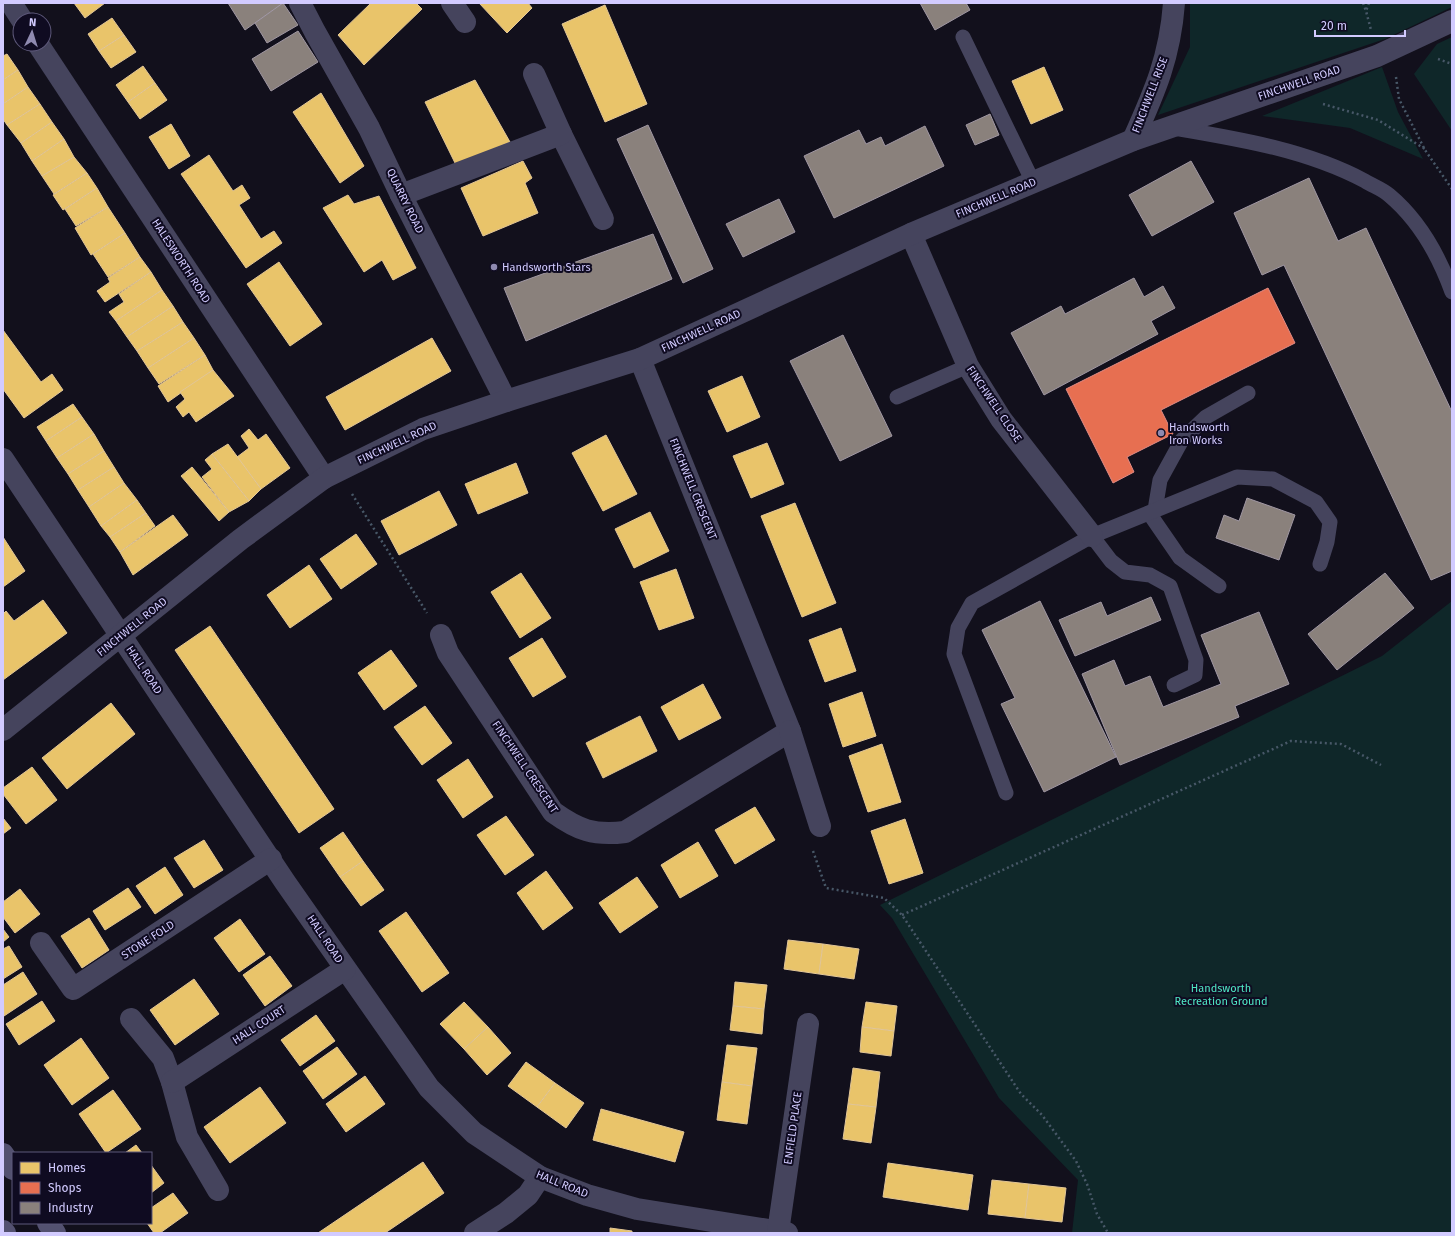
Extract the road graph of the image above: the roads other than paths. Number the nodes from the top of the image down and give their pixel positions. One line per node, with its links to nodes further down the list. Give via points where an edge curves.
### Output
1 (11, 3): 5 (street)
2 (300, 3): 15 (street, QUARRY ROAD, via 369,128)
3 (452, 3): 7 (street)
4 (1174, 3): 13 (street, FINCHWELL RISE, via 1166,58)
5 (17, 12)
6 (1452, 20): 11 (street, FINCHWELL ROAD, via 1377,56)
7 (465, 22)
8 (963, 37): 14 (lane)
9 (43, 52): 25 (street, HALESWORTH ROAD)
10 (534, 74): 12 (street)
11 (1169, 127): 13 (street, FINCHWELL ROAD); 18 (lane, via 1229,137 1298,154 1348,172 1388,194 1418,224 1443,266)
12 (561, 134): 15 (street); 16 (street)
13 (1133, 140): 14 (street, FINCHWELL ROAD)
14 (1033, 182): 17 (street, FINCHWELL ROAD)
15 (401, 195): 23 (street, QUARRY ROAD)
16 (603, 219)
17 (911, 234): 19 (street, FINCHWELL ROAD); 20 (street, FINCHWELL CLOSE)
18 (1452, 292)
19 (640, 359): 23 (street, FINCHWELL ROAD); 34 (street, FINCHWELL CRESCENT)
20 (968, 366): 22 (lane); 27 (street, FINCHWELL CLOSE, via 1001,419)
21 (1248, 393): 26 (lane, via 1206,417 1182,440 1160,480)
22 (898, 397)
23 (506, 401): 25 (street, FINCHWELL ROAD, via 423,429)
24 (3, 458): 31 (street, HALL ROAD)
25 (331, 474): 31 (street, FINCHWELL ROAD, via 242,539)
26 (1152, 512): 27 (lane); 28 (lane, via 1237,477 1273,479 1316,502 1330,522); 29 (lane, via 1180,558)
27 (1092, 536): 32 (lane, via 1111,560 1125,572 1150,575 1170,586 1196,660 1195,675); 35 (lane, via 972,603 958,628 954,654)
28 (1320, 564)
29 (1219, 586)
30 (441, 635): 34 (street, FINCHWELL CRESCENT, via 448,653 553,812 571,825 590,832 625,832)
31 (121, 636): 33 (street, FINCHWELL ROAD); 37 (street, HALL ROAD)
32 (1174, 685)
33 (3, 730)
34 (790, 731): 36 (street, FINCHWELL CRESCENT)
35 (1006, 793)
36 (820, 826)
37 (271, 859): 38 (street, STONE FOLD, via 73,989); 39 (street, HALL ROAD)
38 (41, 943)
39 (345, 969): 42 (street, HALL COURT); 45 (street, HALL ROAD, via 429,1088 474,1133)
40 (131, 1019): 42 (street, via 163,1058)
41 (808, 1024): 48 (street, ENFIELD PLACE)
42 (172, 1082): 46 (street, via 187,1136)
43 (3, 1154): 44 (main road)
44 (12, 1168)
45 (540, 1177): 48 (street, HALL ROAD, via 587,1195 637,1209); 50 (street, via 528,1195)
46 (218, 1190)
47 (49, 1224): 49 (main road)
48 (782, 1232)
49 (55, 1233)
50 (475, 1233)

